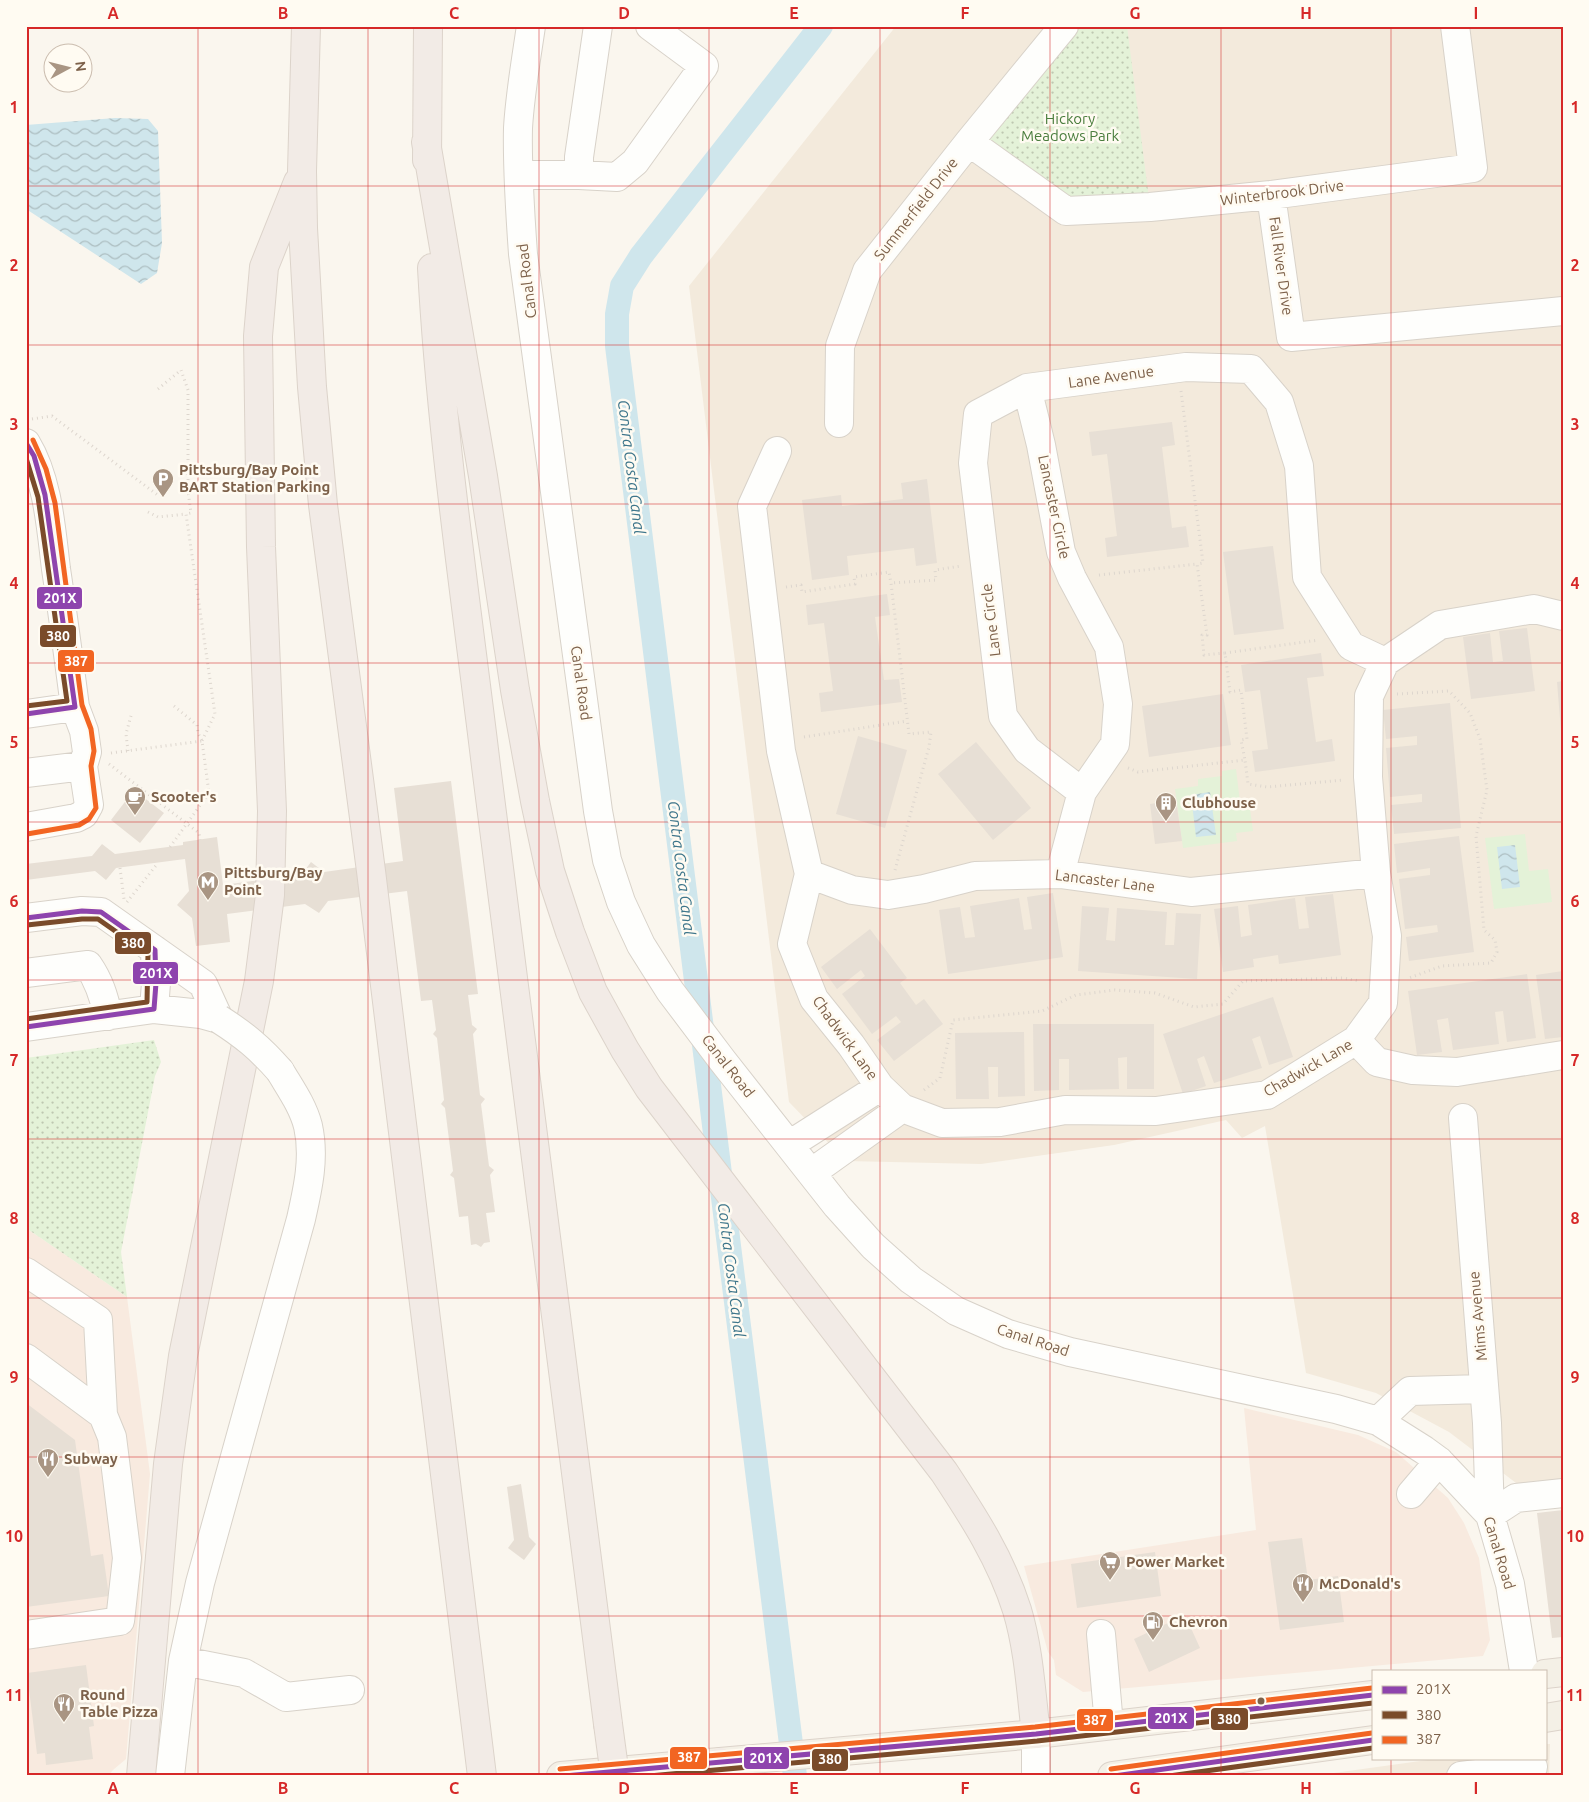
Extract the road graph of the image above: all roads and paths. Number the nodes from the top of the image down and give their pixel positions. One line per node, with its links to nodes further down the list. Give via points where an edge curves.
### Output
1 (306, 26): 10 (highway)
2 (428, 26): 8 (highway)
3 (531, 26): 11 (street, Canal Road, via 518,128)
4 (598, 26): 12 (street)
5 (650, 26): 12 (street, via 704,66 635,162 617,177)
6 (1064, 26): 9 (street, Summerfield Drive)
7 (1455, 26): 13 (street, Winterbrook Drive, via 1473,168)
8 (426, 142): 95 (highway, via 535,801 550,871 570,932 593,992 649,1088 944,1472 976,1520 1002,1569 1017,1610 1026,1649); 103 (highway, bridge, via 435,316 452,490 517,1026)
9 (969, 142): 13 (street, Winterbrook Drive, via 1066,211 1150,207); 20 (street, Summerfield Drive, via 867,271 840,346)
10 (302, 171): 99 (highway, via 264,267 258,336 261,547 272,811 270,895 259,982 183,1356 169,1454); 101 (highway, via 307,308 323,505)
11 (519, 175): 12 (street); 73 (street, Canal Road, via 523,254 605,850 621,902 641,945 670,991)
12 (579, 175)
13 (1271, 195): 14 (street, Fall River Drive, via 1291,337)
14 (1563, 312)
15 (1178, 368): 16 (street, Lane Avenue); 27 (path, via 1203,563); 32 (street, Lane Avenue, via 1251,369 1279,402 1299,466 1307,577)
16 (1028, 388): 18 (street, Lane Avenue); 28 (street, Lancaster Circle, via 1061,552)
17 (158, 389): 25 (path, via 181,370 188,390 188,491 192,513)
18 (978, 414): 26 (street, Lane Circle, via 973,463)
19 (26, 420): 23 (path, via 52,416)
20 (839, 423)
21 (26, 443): 37 (street, via 34,456 45,495)
22 (777, 451): 30 (street, via 752,506)
23 (159, 496)
24 (148, 512): 25 (path, via 158,517)
25 (186, 514): 42 (path, via 215,714)
26 (985, 563): 29 (path, via 935,570 936,580); 49 (street, Lane Circle, via 1003,716 1026,750)
27 (1197, 564): 28 (path); 33 (path, via 1207,635 1202,635 1204,655)
28 (1072, 578): 44 (street, Lancaster Circle, via 1109,647 1118,704 1115,744)
29 (891, 583): 30 (path, via 889,572 854,577 856,584 802,592 801,585); 40 (path)
30 (762, 591): 41 (street)
31 (1563, 616): 34 (street, via 1534,609 1440,625)
32 (1344, 636): 33 (path); 34 (street, via 1351,646)
33 (1225, 653): 46 (path, via 1230,692 1241,690 1247,739 1241,740)
34 (1385, 662): 35 (street, Chadwick Lane)
35 (1369, 696): 48 (street, Chadwick Lane); 63 (path, via 1449,690 1470,713 1480,739 1487,790 1476,836 1484,930 1495,940 1497,952 1491,963 1442,966)
36 (174, 706): 42 (path, via 197,725)
37 (75, 707): 39 (street); 45 (street, via 84,731 87,752)
38 (132, 712): 43 (path, via 126,734)
39 (26, 714)
40 (907, 722): 41 (path); 59 (path, via 909,734 931,732)
41 (780, 740): 57 (street)
42 (202, 741): 43 (path); 50 (path, via 209,793)
43 (128, 751): 45 (path)
44 (1105, 759): 46 (path, via 1138,772); 49 (street, Lancaster Circle)
45 (98, 760): 47 (street); 50 (path); 51 (street, via 89,805 84,814 61,822)
46 (1245, 760): 48 (path, via 1248,784 1267,787)
47 (26, 773)
48 (1368, 777): 56 (street, Chadwick Lane)
49 (1082, 792): 58 (street, Lancaster Circle)
50 (187, 824): 52 (path, via 199,833); 53 (path)
51 (26, 827)
52 (200, 840)
53 (170, 847)
54 (158, 863): 55 (path, via 125,904)
55 (120, 868)
56 (1376, 873): 58 (street, Lancaster Lane, via 1191,892); 63 (street, Chadwick Lane, via 1387,936)
57 (809, 874): 59 (street, Lancaster Lane, via 852,890); 70 (street, Chadwick Lane, via 792,944 814,999)
58 (1060, 874): 59 (street, Lancaster Lane, via 975,876)
59 (888, 895)
60 (26, 918): 61 (street, via 82,911 101,912)
61 (155, 950): 64 (street); 66 (street, via 203,984)
62 (26, 973): 65 (street, via 88,965 104,995)
63 (1383, 987): 68 (street, Chadwick Lane, via 1383,1003); 71 (path, via 1343,978 1243,981 1223,1004 1194,1007 1155,993 1115,990 1076,995 1042,1011 953,1020 940,1078)
64 (154, 1009): 65 (street); 66 (street)
65 (108, 1016): 67 (street)
66 (219, 1019): 86 (street, bridge, via 262,1050 280,1070 308,1125 311,1154 309,1185 301,1219 200,1583)
67 (26, 1027)
68 (1356, 1040): 69 (street, via 1377,1062 1413,1070 1457,1072); 71 (street, Chadwick Lane, via 1266,1095 1156,1111 1065,1110 1000,1122 942,1122)
69 (1563, 1055)
70 (880, 1087): 71 (street, Chadwick Lane); 73 (street, Chadwick Lane)
71 (902, 1108): 74 (street)
72 (1463, 1118): 77 (street, Mims Avenue)
73 (789, 1145): 74 (street, Canal Road)
74 (811, 1173): 79 (street, Canal Road, via 873,1246 911,1280 956,1311 1000,1330 1070,1352 1311,1403)
75 (26, 1272): 78 (street, via 98,1320)
76 (26, 1358): 78 (street)
77 (1484, 1389): 79 (street, via 1410,1392); 83 (street, Mims Avenue)
78 (103, 1415): 85 (street, via 112,1437 127,1558 120,1621)
79 (1378, 1421): 80 (street, Canal Road)
80 (1439, 1461): 82 (street); 83 (street, Canal Road)
81 (1563, 1493): 83 (street, via 1516,1498)
82 (1411, 1494)
83 (1490, 1515): 87 (street, Canal Road, via 1510,1584)
84 (1101, 1634): 94 (street)
85 (26, 1635)
86 (183, 1661): 90 (street, via 244,1673 286,1697); 100 (street)
87 (1524, 1670)
88 (1563, 1672): 89 (main road)
89 (1546, 1674)
90 (350, 1690)
91 (1372, 1695): 94 (main road)
92 (1563, 1715): 93 (main road)
93 (1546, 1718)
94 (1110, 1726): 95 (main road)
95 (1036, 1734): 98 (main road, via 827,1752); 104 (street)
96 (1372, 1740): 105 (main road)
97 (1533, 1767): 106 (street)
98 (721, 1769): 102 (main road)
99 (141, 1776)
100 (170, 1776)
101 (480, 1776)
102 (561, 1776)
103 (615, 1776)
104 (1036, 1776)
105 (1113, 1776)
106 (1461, 1776)

